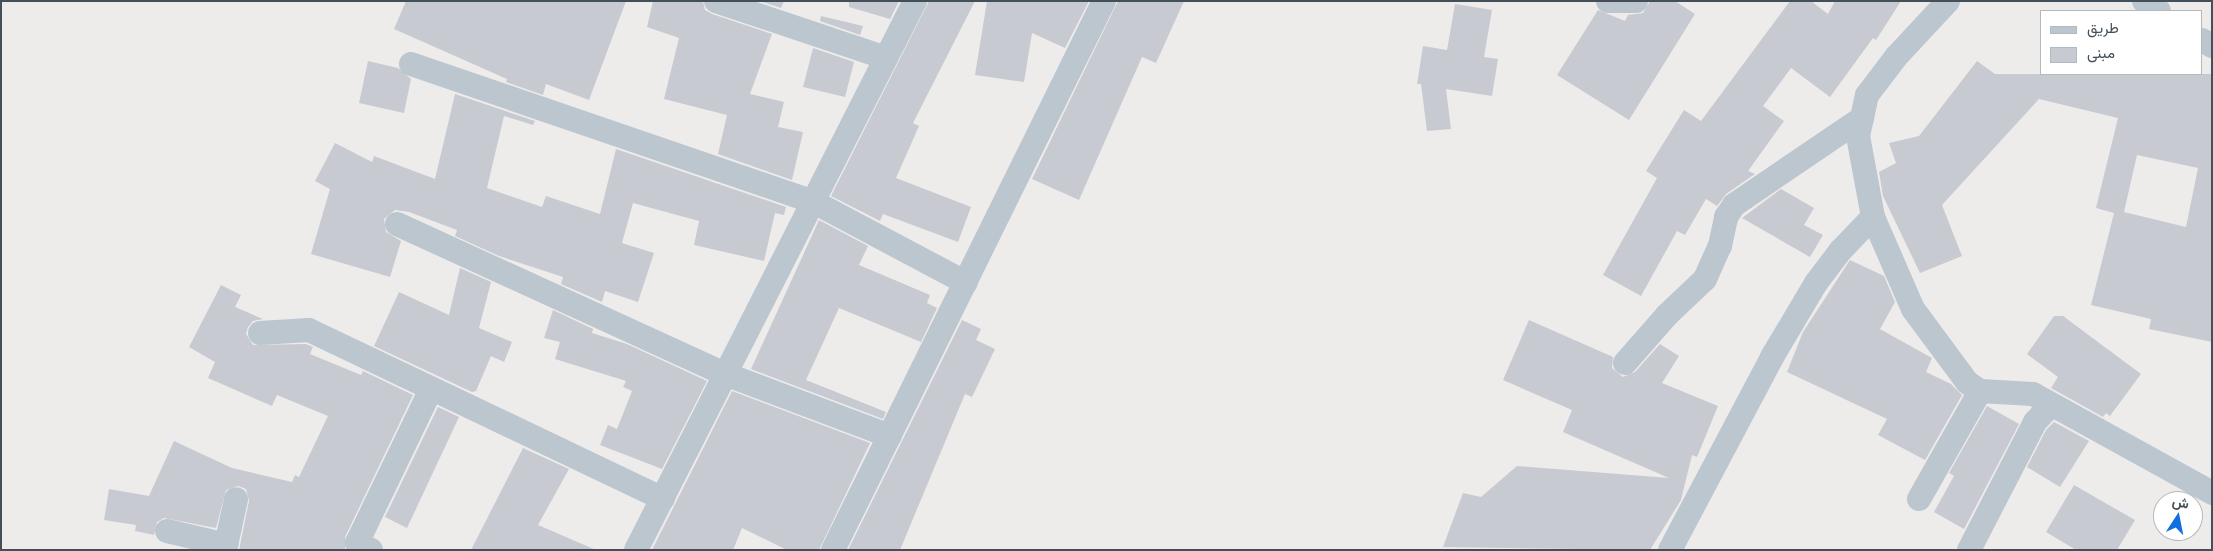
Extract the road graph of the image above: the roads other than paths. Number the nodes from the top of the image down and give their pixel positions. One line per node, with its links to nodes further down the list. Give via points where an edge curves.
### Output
1 (716, 1): 9 (street)
2 (915, 1): 9 (street)
3 (1104, 1): 15 (street)
4 (1608, 1): 5 (street)
5 (1636, 1)
6 (1948, 1): 11 (street, via 1896,57 1867,95)
7 (2144, 1): 8 (street)
8 (2158, 10)
9 (886, 58): 12 (street)
10 (411, 64): 12 (street)
11 (1862, 118): 13 (street, via 1858,136); 17 (street, via 1734,205 1726,217 1720,246 1705,279 1667,315)
12 (812, 201): 15 (street); 18 (street)
13 (1873, 217): 20 (street, via 1913,308 1967,382); 32 (street, via 1841,250 1816,283 1772,357)
14 (397, 224): 18 (street)
15 (966, 283): 22 (street)
16 (260, 332): 19 (street, via 309,330)
17 (1625, 363)
18 (725, 374): 22 (street); 25 (street)
19 (431, 389): 25 (street); 29 (street, via 357,543)
20 (1980, 391): 21 (street, via 2016,390 2033,394); 26 (street)
21 (2050, 406): 23 (street); 33 (street, via 2035,422)
22 (890, 436): 31 (street)
23 (2212, 493)
24 (236, 498): 28 (street)
25 (663, 499): 30 (street)
26 (1919, 499)
27 (167, 531): 28 (street)
28 (225, 547)
29 (371, 550)
30 (636, 550)
31 (833, 550)
32 (1670, 550)
33 (1969, 550)

